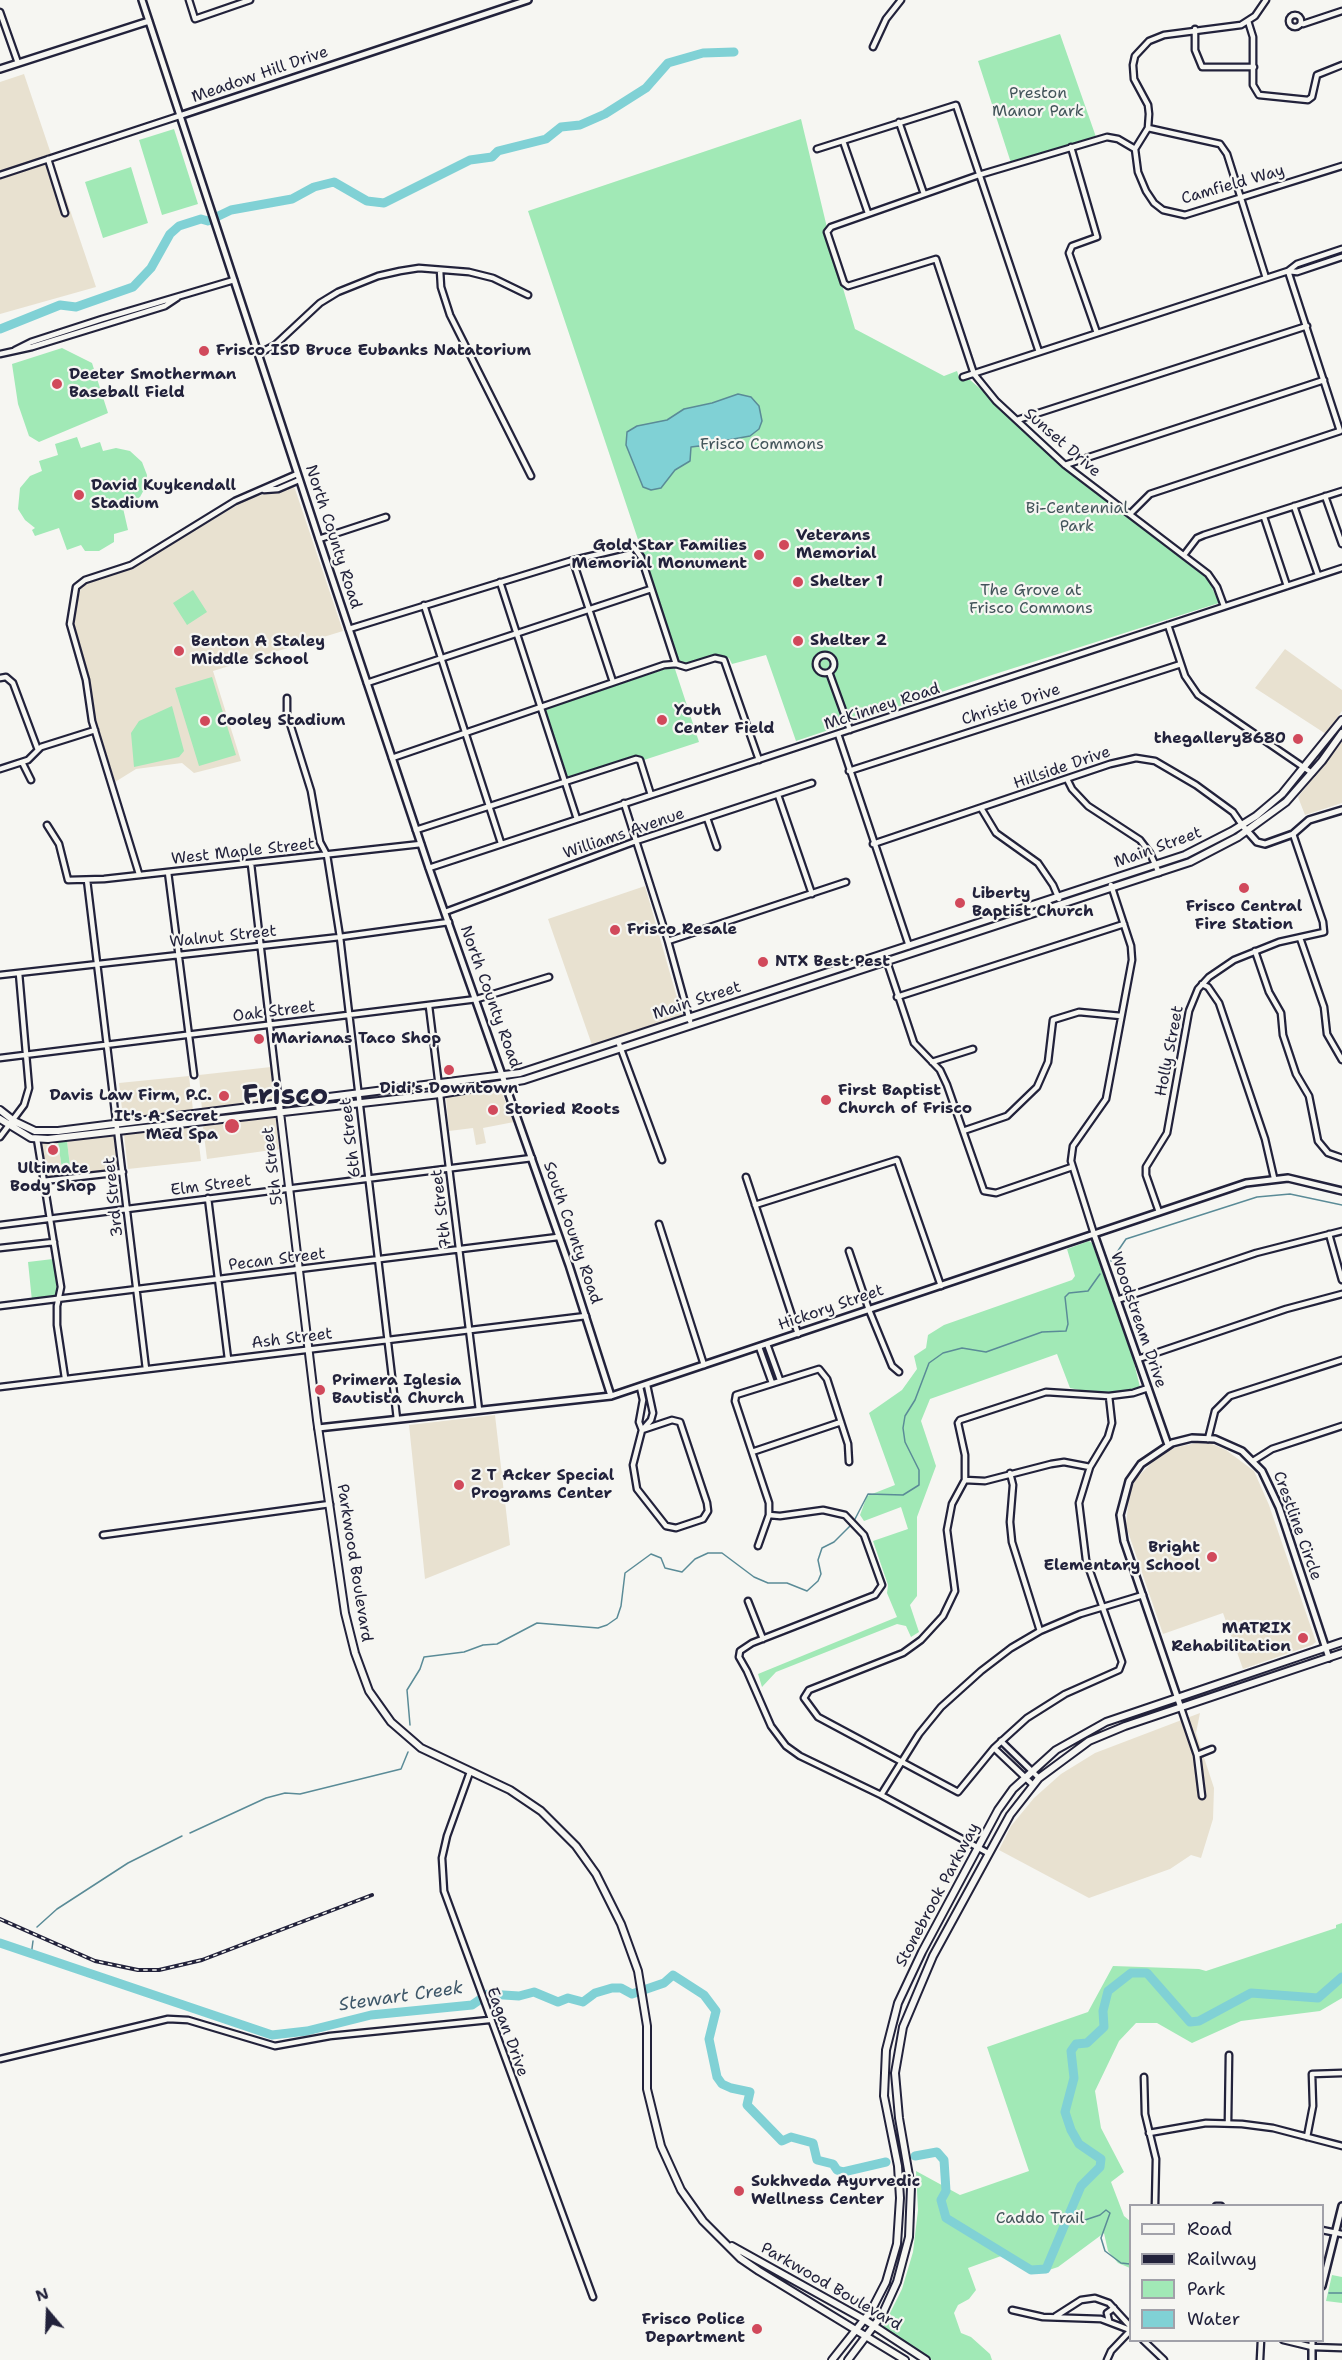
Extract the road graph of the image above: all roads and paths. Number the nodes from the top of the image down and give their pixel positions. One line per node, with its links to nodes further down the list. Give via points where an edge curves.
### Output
1 (142, 0): 9 (street, North County Road)
2 (189, 0): 3 (street, via 195,19)
3 (250, 0)
4 (528, 0): 18 (street, Meadow Hill Drive)
5 (901, 0): 13 (street, via 886,19)
6 (1266, 0): 10 (street)
7 (1342, 11): 11 (street)
8 (0, 12): 14 (street)
9 (149, 21): 14 (street); 18 (street, North County Road)
10 (1248, 21): 12 (street, via 1236,26); 16 (street)
11 (1303, 24)
12 (1195, 29): 16 (street, via 1195,50 1202,67); 20 (street, via 1149,41 1133,60 1134,79 1148,105)
13 (873, 47)
14 (18, 63): 17 (street)
15 (1342, 65): 16 (street, via 1320,73 1315,78 1312,97 1300,101 1259,95 1254,88)
16 (1254, 67)
17 (0, 69)
18 (179, 116): 25 (street, Meadow Hill Drive); 38 (street, North County Road)
19 (899, 122): 21 (street); 28 (street, via 956,105); 29 (street)
20 (1148, 128): 24 (street); 30 (street, via 1220,144 1227,154)
21 (843, 141): 23 (street); 32 (street)
22 (1071, 147): 24 (street, via 1107,137); 28 (street); 44 (street, via 1097,237 1072,246 1069,253)
23 (817, 149)
24 (1135, 149): 30 (street, Camfield Way, via 1146,191 1163,210 1185,215)
25 (48, 159): 27 (street, Meadow Hill Drive); 31 (street)
26 (1342, 166): 30 (street, Camfield Way)
27 (0, 175)
28 (979, 175): 29 (street); 46 (street)
29 (924, 194): 32 (street)
30 (1240, 197): 37 (street)
31 (65, 213)
32 (868, 213): 49 (street, Sunset Drive, via 828,230 844,283 860,284 936,259)
33 (1342, 249): 36 (street, via 1297,264)
34 (1342, 257): 36 (street, via 1297,272)
35 (440, 270): 39 (street, via 475,273); 48 (street, via 400,271 338,292); 54 (street, via 450,315)
36 (1288, 271): 37 (street); 43 (street)
37 (1266, 278): 44 (street)
38 (234, 280): 40 (street); 48 (street, North County Road)
39 (528, 295)
40 (178, 298): 41 (street); 42 (street, via 165,306)
41 (102, 319): 42 (street); 45 (street)
42 (104, 325): 45 (street)
43 (1307, 326): 51 (street); 52 (street)
44 (1097, 333): 46 (street)
45 (15, 350): 47 (street)
46 (1039, 352): 49 (street)
47 (0, 354)
48 (258, 354): 55 (street, North County Road)
49 (974, 374): 50 (street); 52 (street, Sunset Drive)
50 (963, 377)
51 (1324, 380): 53 (street); 59 (street, via 1340,431 1150,494)
52 (1017, 420): 53 (street, Sunset Drive)
53 (1065, 465): 59 (street, Sunset Drive)
54 (531, 476)
55 (298, 477): 62 (street, North County Road); 87 (street, via 278,489 259,491 234,501 131,565 79,582 70,624)
56 (1342, 491): 57 (street)
57 (1325, 496): 58 (street); 63 (street)
58 (1294, 506): 61 (street); 67 (street)
59 (1130, 514): 64 (street, Sunset Drive)
60 (386, 516): 62 (street)
61 (1264, 516): 64 (street, via 1204,534); 69 (street)
62 (319, 539): 75 (street, North County Road)
63 (1342, 544)
64 (1184, 555): 72 (street, Sunset Drive, via 1211,578)
65 (573, 561): 68 (street); 70 (street, via 633,546 639,550); 73 (street)
66 (1342, 568): 67 (street, McKinney Road)
67 (1318, 575): 69 (street, McKinney Road)
68 (500, 582): 71 (street); 76 (street)
69 (1287, 586): 72 (street, McKinney Road)
70 (651, 589): 73 (street); 78 (street)
71 (424, 605): 75 (street); 77 (street)
72 (1224, 606): 74 (street, McKinney Road)
73 (589, 609): 76 (street); 82 (street)
74 (1168, 625): 79 (street); 88 (street, McKinney Road)
75 (350, 629): 83 (street, North County Road)
76 (517, 633): 77 (street); 85 (street)
77 (441, 658): 83 (street); 89 (street)
78 (676, 664): 82 (street); 94 (street, via 686,667 715,658 724,660)
79 (1181, 664): 96 (street, via 1191,687 1208,705); 98 (street, Christie Drive)
80 (829, 672): 80 (street, via 817,669 820,657 827,655 834,661); 88 (street)
81 (0, 678): 92 (street, via 6,677 13,683)
82 (613, 681): 85 (street)
83 (367, 683): 93 (street, North County Road)
84 (287, 698): 122 (street, 6th Street, via 287,714 311,791 320,842)
85 (541, 706): 89 (street); 102 (street)
86 (1342, 720): 96 (main road, Main Street)
87 (95, 730): 92 (street); 128 (street)
88 (850, 730): 91 (street, McKinney Road)
89 (465, 731): 93 (street); 107 (street)
90 (1342, 733): 99 (main road, Main Street)
91 (838, 734): 94 (street, McKinney Road); 98 (street)
92 (38, 750): 95 (street)
93 (392, 758): 114 (street, North County Road)
94 (759, 760): 104 (street, McKinney Road)
95 (22, 762): 97 (street); 101 (street)
96 (1305, 768): 99 (street); 113 (main road, Main Street, via 1282,794)
97 (0, 769)
98 (849, 771): 120 (street)
99 (1312, 773): 115 (main road, Main Street, via 1286,802)
100 (1067, 779): 108 (street, Hillside Drive); 113 (street, Hillside Drive, via 1110,764 1147,758 1224,804); 124 (street, via 1088,806 1140,840)
101 (31, 780)
102 (565, 781): 104 (street, via 640,760); 107 (street); 110 (street)
103 (812, 783): 105 (street, Williams Avenue)
104 (651, 795): 106 (street, McKinney Road)
105 (778, 795): 111 (street, Williams Avenue); 133 (street)
106 (624, 803): 110 (street, McKinney Road); 117 (street)
107 (488, 804): 114 (street); 118 (street)
108 (981, 808): 120 (street, Hillside Drive); 134 (street, via 996,833 1042,868)
109 (1342, 810): 116 (street, via 1309,820)
110 (577, 819): 118 (street, McKinney Road)
111 (707, 819): 117 (street, Williams Avenue); 121 (street)
112 (47, 825): 129 (street, West Maple Street, via 58,844 68,880)
113 (1242, 825): 115 (street); 124 (main road, Main Street, via 1185,855)
114 (416, 830): 119 (street, North County Road)
115 (1247, 831): 116 (street, via 1257,842 1265,844); 127 (main road, Main Street, via 1205,855)
116 (1293, 834): 142 (street, Holly Street, via 1324,930)
117 (636, 842): 136 (street, Williams Avenue); 143 (street)
118 (501, 843): 125 (street, McKinney Road)
119 (421, 844): 122 (street, West Maple Street); 125 (street, North County Road)
120 (873, 844): 145 (street)
121 (717, 847)
122 (327, 855): 123 (street, West Maple Street); 141 (street, 6th Street)
123 (251, 864): 126 (street, West Maple Street); 144 (street, 5th Street)
124 (1156, 865): 127 (street); 130 (main road, Main Street)
125 (429, 868): 136 (street, North County Road)
126 (168, 872): 128 (street, West Maple Street); 147 (street)
127 (1159, 873): 132 (main road, Main Street)
128 (140, 874): 129 (street, West Maple Street)
129 (87, 880): 150 (street, 3rd Street)
130 (1109, 881): 132 (street); 134 (main road, Main Street)
131 (846, 882): 133 (street)
132 (1112, 888): 135 (main road, Main Street); 139 (street)
133 (812, 894): 143 (street)
134 (1058, 897): 135 (street); 137 (main road, Main Street)
135 (1061, 905): 140 (main road, Main Street)
136 (445, 912): 138 (street, North County Road)
137 (984, 921): 140 (main road); 145 (main road, Main Street)
138 (449, 922): 141 (street, Walnut Street); 160 (street, North County Road)
139 (1124, 924): 159 (street); 165 (street, via 1132,956)
140 (987, 930): 149 (main road, Main Street)
141 (340, 937): 144 (street, Walnut Street); 164 (street, 6th Street)
142 (1300, 938): 146 (street, Holly Street); 177 (street, via 1324,1007 1327,1034)
143 (668, 941): 166 (street)
144 (260, 945): 147 (street, Walnut Street); 167 (street, 5th Street)
145 (909, 946): 148 (main road, Main Street)
146 (1255, 951): 157 (street, Holly Street, via 1234,960); 198 (street, via 1281,1013 1283,1035 1296,1074 1309,1096 1318,1141 1328,1153)
147 (179, 954): 150 (street, Walnut Street); 169 (street)
148 (884, 954): 149 (street); 152 (main road, Main Street)
149 (886, 961): 156 (main road, Main Street); 159 (street)
150 (98, 963): 151 (street, Walnut Street); 171 (street, 3rd Street)
151 (19, 972): 153 (street, Walnut Street); 175 (street)
152 (824, 974): 155 (main road, Main Street); 156 (main road)
153 (0, 975)
154 (549, 977): 160 (street, Oak Street)
155 (800, 982): 158 (main road); 161 (main road, Main Street)
156 (827, 982): 158 (main road, Main Street)
157 (1202, 984): 204 (street, via 1219,1003); 212 (street, Holly Street, via 1189,1011 1167,1133 1146,1167)
158 (803, 990): 163 (main road, Main Street)
159 (897, 997): 179 (street, via 914,1043)
160 (477, 999): 162 (street, Oak Street); 183 (street, North County Road)
161 (748, 999): 163 (main road); 166 (main road, Main Street)
162 (429, 1006): 164 (street, Oak Street); 184 (street, 7th Street)
163 (751, 1007): 168 (main road, Main Street)
164 (349, 1015): 167 (street, Oak Street); 185 (street, 6th Street)
165 (1121, 1016): 194 (street, via 1079,1012 1053,1020 1048,1062 1037,1087 1007,1116); 200 (street, via 1106,1099 1073,1146)
166 (689, 1017): 168 (street); 170 (main road, Main Street)
167 (270, 1024): 169 (street, Oak Street); 188 (street, 5th Street)
168 (692, 1026): 174 (main road, Main Street)
169 (189, 1035): 171 (street, Oak Street); 182 (street)
170 (618, 1041): 172 (main road, Main Street); 174 (street)
171 (107, 1044): 175 (street, Oak Street); 193 (street, 3rd Street)
172 (599, 1047): 178 (main road, Main Street); 180 (main road, via 598,1052)
173 (973, 1048): 179 (street)
174 (620, 1049): 180 (main road, Main Street); 199 (street)
175 (27, 1055): 176 (street, Oak Street); 192 (street, via 27,1100)
176 (0, 1058)
177 (1342, 1060)
178 (557, 1061): 181 (main road); 183 (main road, Main Street)
179 (932, 1062): 194 (street, via 947,1085)
180 (577, 1063): 181 (main road, Main Street)
181 (560, 1069): 183 (main road, Main Street)
182 (194, 1076)
183 (505, 1080): 184 (main road, Main Street); 186 (main road, Main Street); 197 (street, South County Road)
184 (439, 1085): 185 (main road, Main Street); 186 (street, 7th Street)
185 (358, 1094): 187 (street, 6th Street); 188 (main road, Main Street)
186 (440, 1094): 187 (main road, Main Street); 201 (street, 7th Street)
187 (359, 1103): 190 (main road, Main Street); 205 (street, 6th Street)
188 (279, 1104): 190 (main road, 5th Street); 193 (main road, Main Street)
189 (0, 1110): 192 (main road, Main Street)
190 (280, 1112): 193 (main road, Main Street); 207 (main road, 5th Street)
191 (0, 1119): 192 (main road, Main Street)
192 (11, 1124): 193 (main road, Main Street, via 35,1131); 195 (street); 196 (main road, Main Street)
193 (118, 1126): 196 (main road, Main Street); 202 (street, 3rd Street)
194 (963, 1131): 200 (street, via 987,1194)
195 (0, 1137)
196 (37, 1139): 206 (street)
197 (532, 1158): 201 (street, Elm Street); 219 (street, South County Road)
198 (1342, 1158)
199 (662, 1160)
200 (1072, 1167): 217 (street, Woodstream Drive)
201 (450, 1170): 205 (street, Elm Street); 222 (street, 7th Street)
202 (123, 1172): 206 (street); 211 (street, 3rd Street)
203 (746, 1177): 210 (street)
204 (1274, 1178): 208 (street, Hickory Street); 212 (street, Hickory Street, via 1246,1183)
205 (368, 1180): 207 (street, Elm Street); 224 (street, 6th Street)
206 (43, 1181): 213 (street)
207 (289, 1189): 209 (street, Elm Street); 225 (main road, 5th Street)
208 (1342, 1191)
209 (208, 1198): 211 (street, Elm Street); 226 (street)
210 (755, 1205): 228 (street, via 897,1160); 237 (street)
211 (128, 1208): 213 (street, Elm Street); 229 (street, 3rd Street)
212 (1159, 1212): 217 (street, Hickory Street)
213 (51, 1219): 215 (street, Elm Street); 220 (street)
214 (659, 1224): 245 (street)
215 (0, 1225)
216 (1342, 1231): 218 (street)
217 (1094, 1234): 228 (street, Hickory Street); 232 (street, Woodstream Drive)
218 (1329, 1234): 227 (street); 232 (street, via 1256,1253)
219 (558, 1237): 222 (street, Pecan Street); 235 (street, South County Road)
220 (54, 1242): 221 (street); 231 (street, via 61,1287)
221 (0, 1248)
222 (459, 1249): 224 (street, Pecan Street); 236 (street, 7th Street)
223 (849, 1251): 234 (street)
224 (376, 1260): 225 (street, Pecan Street); 238 (street, 6th Street)
225 (299, 1270): 226 (street, Pecan Street); 241 (main road, 5th Street)
226 (218, 1280): 229 (street, Pecan Street); 242 (street)
227 (1342, 1280)
228 (940, 1286): 234 (street, Hickory Street)
229 (137, 1290): 231 (street, Pecan Street); 246 (street, 3rd Street)
230 (1342, 1294): 243 (street)
231 (58, 1300): 233 (street, Pecan Street); 248 (street, via 57,1326)
232 (1117, 1300): 243 (street, Woodstream Drive)
233 (0, 1306)
234 (869, 1310): 237 (street, Hickory Street); 247 (street, via 892,1366)
235 (586, 1316): 236 (street, Ash Street); 255 (street, South County Road)
236 (469, 1330): 238 (street, Ash Street); 257 (street, 7th Street)
237 (798, 1334): 239 (street, Hickory Street)
238 (387, 1340): 241 (street, Ash Street); 260 (street, 6th Street)
239 (767, 1344): 240 (street, Hickory Street); 249 (street)
240 (759, 1347): 245 (street, Hickory Street); 250 (street)
241 (309, 1350): 242 (street, Ash Street); 263 (main road, 5th Street)
242 (228, 1359): 246 (street, Ash Street)
243 (1138, 1359): 254 (street, Woodstream Drive)
244 (1342, 1360): 265 (street, via 1230,1396 1215,1411)
245 (704, 1365): 251 (street, Hickory Street)
246 (146, 1369): 248 (street, Ash Street)
247 (899, 1372)
248 (65, 1378): 252 (street, Ash Street)
249 (780, 1380): 250 (street); 261 (street, via 819,1369 827,1379)
250 (772, 1383): 267 (street, via 736,1395)
251 (646, 1385): 253 (street, Hickory Street); 259 (street)
252 (0, 1387)
253 (640, 1388): 255 (street, Hickory Street); 258 (street)
254 (1148, 1388): 256 (street); 266 (street, Woodstream Drive)
255 (610, 1396): 257 (street, Hickory Street)
256 (1109, 1396): 270 (street, via 1112,1423); 272 (street, via 1046,1392 965,1418 958,1423 965,1455)
257 (479, 1410): 260 (street, Hickory Street)
258 (641, 1410): 259 (street); 264 (street)
259 (653, 1413): 264 (street)
260 (397, 1419): 263 (street, Hickory Street)
261 (841, 1422): 267 (street); 269 (street)
262 (1342, 1426): 268 (street, via 1272,1449)
263 (318, 1428): 273 (main road, Parkwood Boulevard)
264 (642, 1430): 264 (street, via 678,1420 707,1503 703,1519 670,1528 643,1500 632,1471)
265 (1208, 1439): 266 (street, Crestline Circle, via 1192,1438); 268 (street, Crestline Circle, via 1230,1444)
266 (1168, 1445): 277 (street, via 1141,1464 1122,1501 1122,1533)
267 (752, 1452): 274 (street, via 767,1496)
268 (1254, 1461): 283 (street, Crestline Circle, via 1270,1484)
269 (849, 1462)
270 (1090, 1467): 271 (street, via 1064,1462); 279 (street, via 1080,1494 1081,1531 1086,1560)
271 (1010, 1473): 272 (street, via 986,1481); 280 (street, via 1012,1542)
272 (965, 1480): 292 (street, via 948,1521 955,1591 943,1616 903,1653 814,1688 804,1698 818,1717)
273 (330, 1504): 275 (street); 294 (main road, Parkwood Boulevard, via 347,1624 374,1701 421,1748)
274 (769, 1515): 276 (street); 281 (street, via 823,1510 846,1516 859,1527 882,1585 879,1592)
275 (103, 1534)
276 (758, 1546)
277 (1143, 1595): 279 (street); 286 (street)
278 (748, 1601): 281 (street)
279 (1103, 1609): 280 (street); 288 (street, via 1122,1662 1119,1670 1065,1694 1027,1718)
280 (1040, 1631): 292 (street, via 981,1671 941,1707)
281 (763, 1639): 298 (street, via 739,1653 763,1712 786,1746)
282 (1342, 1642): 283 (main road, Stonebrook Parkway)
283 (1326, 1647): 285 (street, Crestline Circle); 286 (main road, Stonebrook Parkway)
284 (1342, 1653): 285 (main road, Stonebrook Parkway)
285 (1329, 1658): 287 (main road, Stonebrook Parkway)
286 (1177, 1697): 287 (street); 293 (main road, Stonebrook Parkway, via 1092,1728 1068,1741)
287 (1180, 1708): 291 (street); 296 (main road, Stonebrook Parkway, via 1089,1741)
288 (1001, 1741): 289 (street); 293 (street)
289 (994, 1748): 292 (street, via 958,1792); 295 (street)
290 (1212, 1749): 291 (street)
291 (1197, 1755): 299 (street)
292 (902, 1760): 298 (street)
293 (1032, 1771): 295 (main road, Stonebrook Parkway); 296 (street)
294 (470, 1772): 304 (street, Eagan Drive, via 447,1836 442,1858 443,1883); 321 (main road, Parkwood Boulevard, via 525,1799 553,1821 576,1846 605,1890 639,1971 645,2001 647,2089 661,2146 681,2190)
295 (1024, 1777): 297 (street); 300 (main road, Stonebrook Parkway, via 998,1810)
296 (1040, 1778): 297 (main road, Stonebrook Parkway)
297 (1033, 1785): 301 (main road, Stonebrook Parkway)
298 (881, 1795): 300 (street)
299 (1202, 1796)
300 (979, 1849): 301 (street); 302 (main road, Stonebrook Parkway)
301 (988, 1853): 303 (main road, Stonebrook Parkway)
302 (935, 1929): 303 (main road); 305 (main road, Stonebrook Parkway, via 903,1993)
303 (944, 1935): 306 (main road, Stonebrook Parkway, via 910,2006)
304 (489, 2020): 308 (street, via 330,2036 275,2046 188,2020 168,2019); 323 (street, Eagan Drive)
305 (889, 2038): 306 (main road); 317 (main road, Stonebrook Parkway, via 884,2096 898,2166)
306 (900, 2042): 318 (main road, Stonebrook Parkway, via 896,2095 911,2187)
307 (1229, 2055): 311 (street)
308 (0, 2059)
309 (1342, 2073): 313 (street, via 1312,2074 1313,2106)
310 (1144, 2077): 312 (street, via 1144,2114)
311 (1228, 2123): 312 (street); 313 (street)
312 (1149, 2133): 315 (street, via 1156,2159)
313 (1307, 2137): 314 (street)
314 (1342, 2146)
315 (1155, 2204)
316 (1342, 2206): 320 (street)
317 (899, 2226): 318 (main road); 327 (main road, Stonebrook Parkway, via 888,2274)
318 (910, 2228): 329 (main road, Stonebrook Parkway, via 897,2282)
319 (1324, 2230): 320 (street)
320 (1339, 2234): 322 (street)
321 (721, 2239): 327 (main road, Parkwood Boulevard); 332 (main road, Parkwood Boulevard, via 759,2271)
322 (1324, 2283)
323 (593, 2297)
324 (1114, 2308): 326 (street, via 1104,2300 1089,2298 1061,2314); 328 (street, via 1107,2313); 330 (street)
325 (1012, 2310): 326 (street)
326 (1044, 2317): 328 (street)
327 (865, 2320): 329 (main road, Parkwood Boulevard); 332 (main road, Stonebrook Parkway)
328 (1109, 2321): 331 (street)
329 (875, 2327): 334 (main road, Stonebrook Parkway); 342 (main road, Parkwood Boulevard)
330 (1129, 2327)
331 (1129, 2328)
332 (857, 2331): 334 (main road, Parkwood Boulevard); 339 (main road, Stonebrook Parkway)
333 (1129, 2331): 343 (street)
334 (867, 2337): 340 (main road, Stonebrook Parkway); 341 (main road, Parkwood Boulevard)
335 (1145, 2342): 344 (street)
336 (1261, 2342): 345 (street)
337 (1312, 2344): 338 (street); 346 (street)
338 (1342, 2348)
339 (832, 2360)
340 (848, 2360)
341 (905, 2360)
342 (926, 2360)
343 (1107, 2360)
344 (1164, 2360)
345 (1260, 2360)
346 (1312, 2360)

